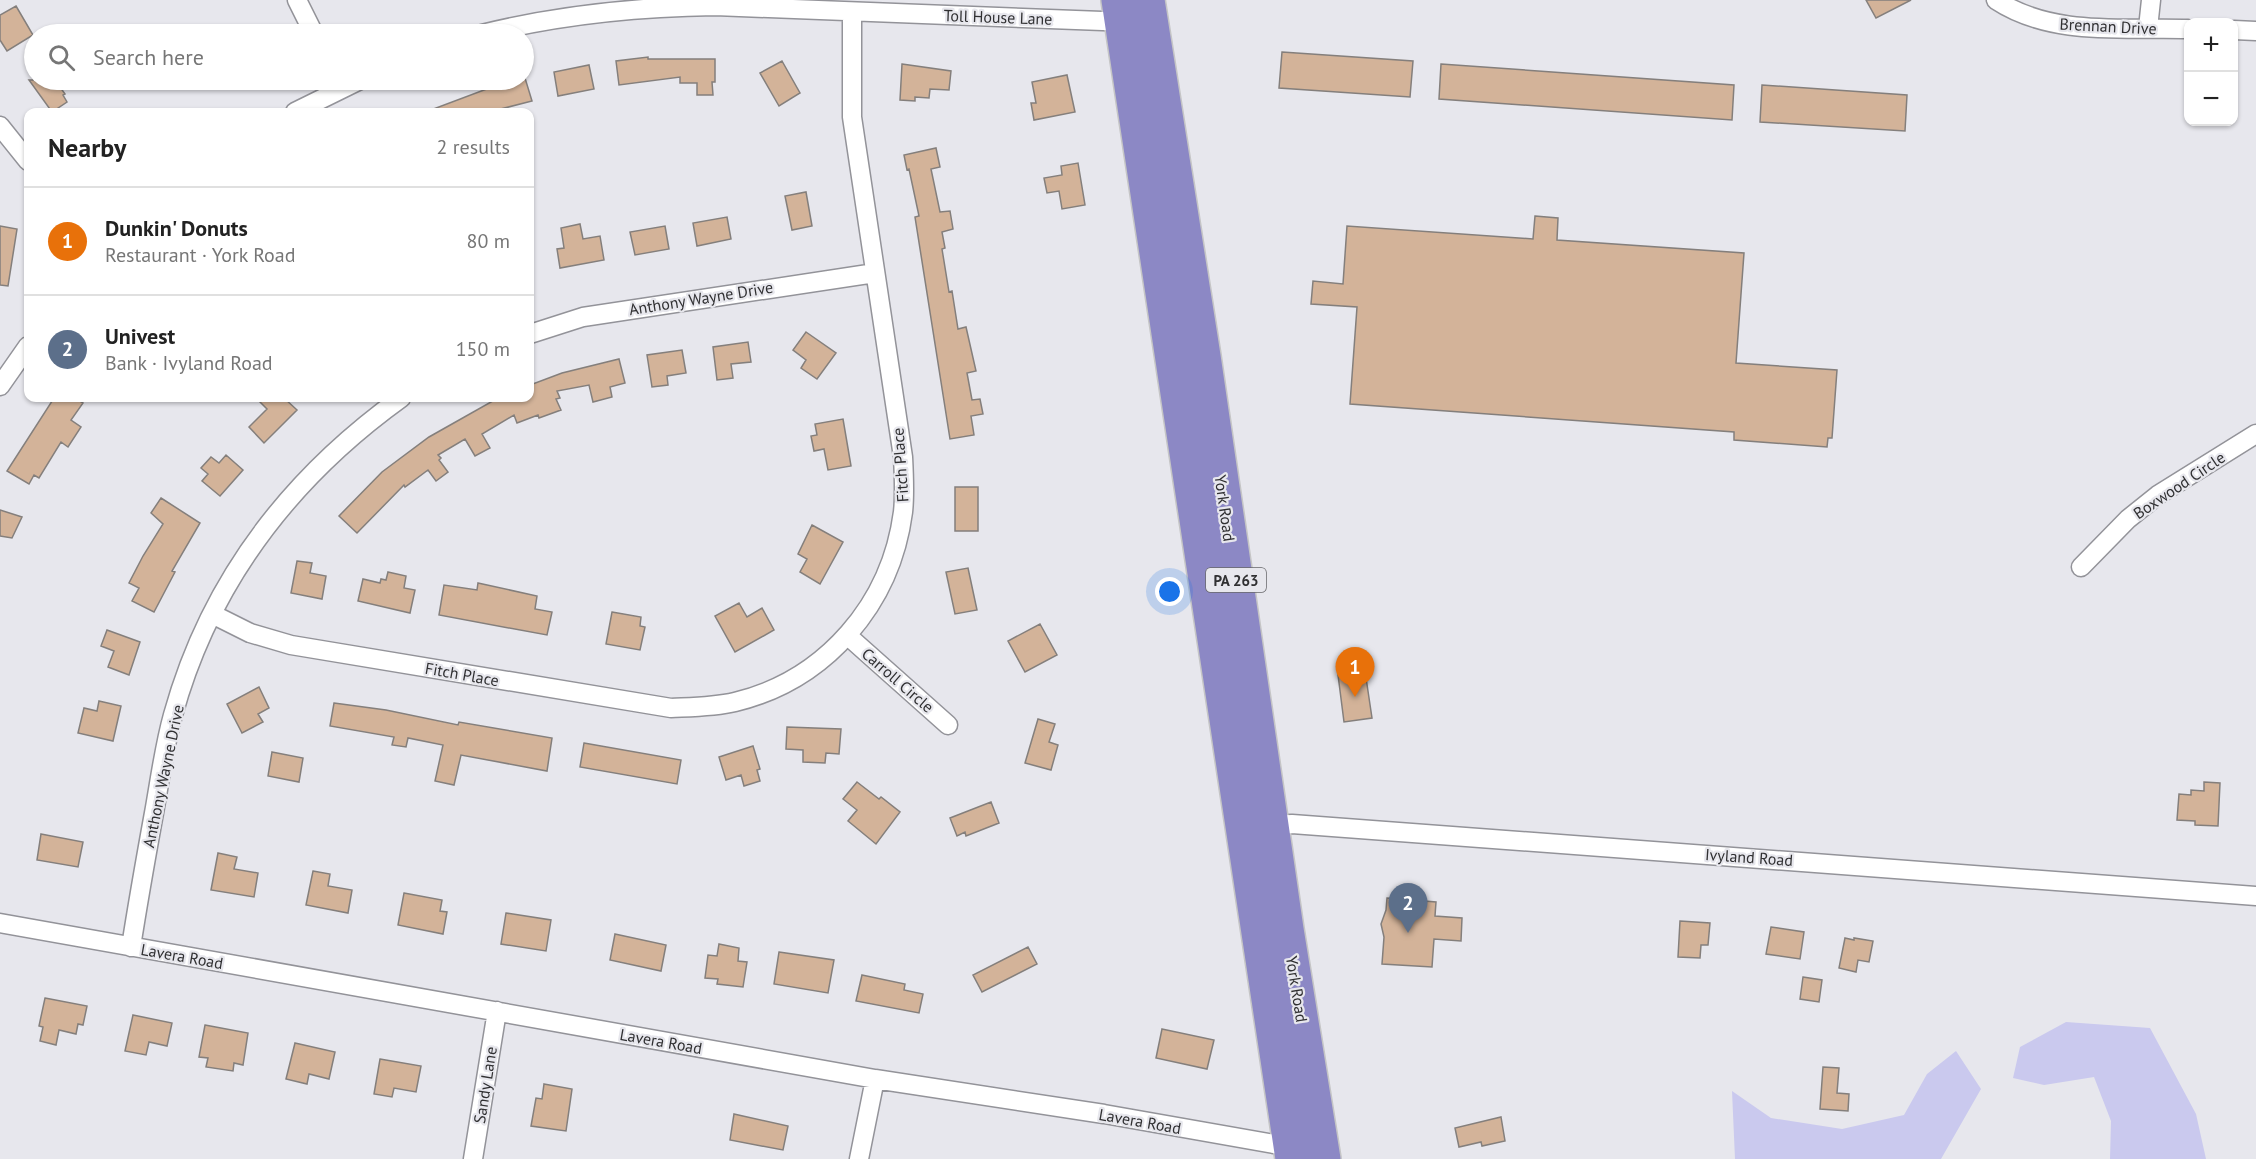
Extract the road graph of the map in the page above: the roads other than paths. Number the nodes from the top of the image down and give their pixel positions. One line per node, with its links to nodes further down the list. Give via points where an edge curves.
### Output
1 (297, 0): 6 (street)
2 (1996, 0): 8 (street, Brennan Drive, via 2024,15 2056,24)
3 (2151, 0): 8 (street)
4 (1134, 11): 5 (street, Toll House Lane); 26 (highway, York Road / PA 263)
5 (852, 12): 7 (street, Toll House Lane, via 675,6 616,10); 16 (street, Fitch Place, via 852,117)
6 (309, 24)
7 (529, 24)
8 (2148, 28): 9 (street, Brennan Drive)
9 (2184, 29)
10 (2238, 30): 11 (street)
11 (2256, 31)
12 (329, 90): 13 (street)
13 (301, 108)
14 (0, 126): 15 (street)
15 (24, 156)
16 (875, 273): 17 (street, Anthony Wayne Drive, via 595,315); 24 (street, Fitch Place, via 903,457 904,493 897,544 886,575 872,604)
17 (534, 333)
18 (24, 352): 19 (street)
19 (0, 386)
20 (395, 402): 23 (street, Anthony Wayne Drive, via 336,449 293,492 244,557)
21 (2256, 434): 22 (street, Boxwood Circle, via 2158,495)
22 (2081, 567)
23 (212, 614): 24 (street, Fitch Place, via 250,633 291,645 671,708 735,702 766,692 819,663); 29 (street, Anthony Wayne Drive, via 173,714)
24 (848, 636): 25 (street, Carroll Circle)
25 (948, 725)
26 (1257, 825): 27 (street, Ivyland Road, via 1292,824 1570,843); 32 (highway, York Road / PA 263)
27 (2256, 896)
28 (0, 923): 29 (street, Lavera Road)
29 (131, 947): 30 (street, Lavera Road)
30 (497, 1011): 31 (street, Lavera Road); 33 (street, Sandy Lane)
31 (874, 1078): 32 (street, Lavera Road, via 1104,1114); 34 (street)
32 (1307, 1154)
33 (473, 1159)
34 (859, 1159)

